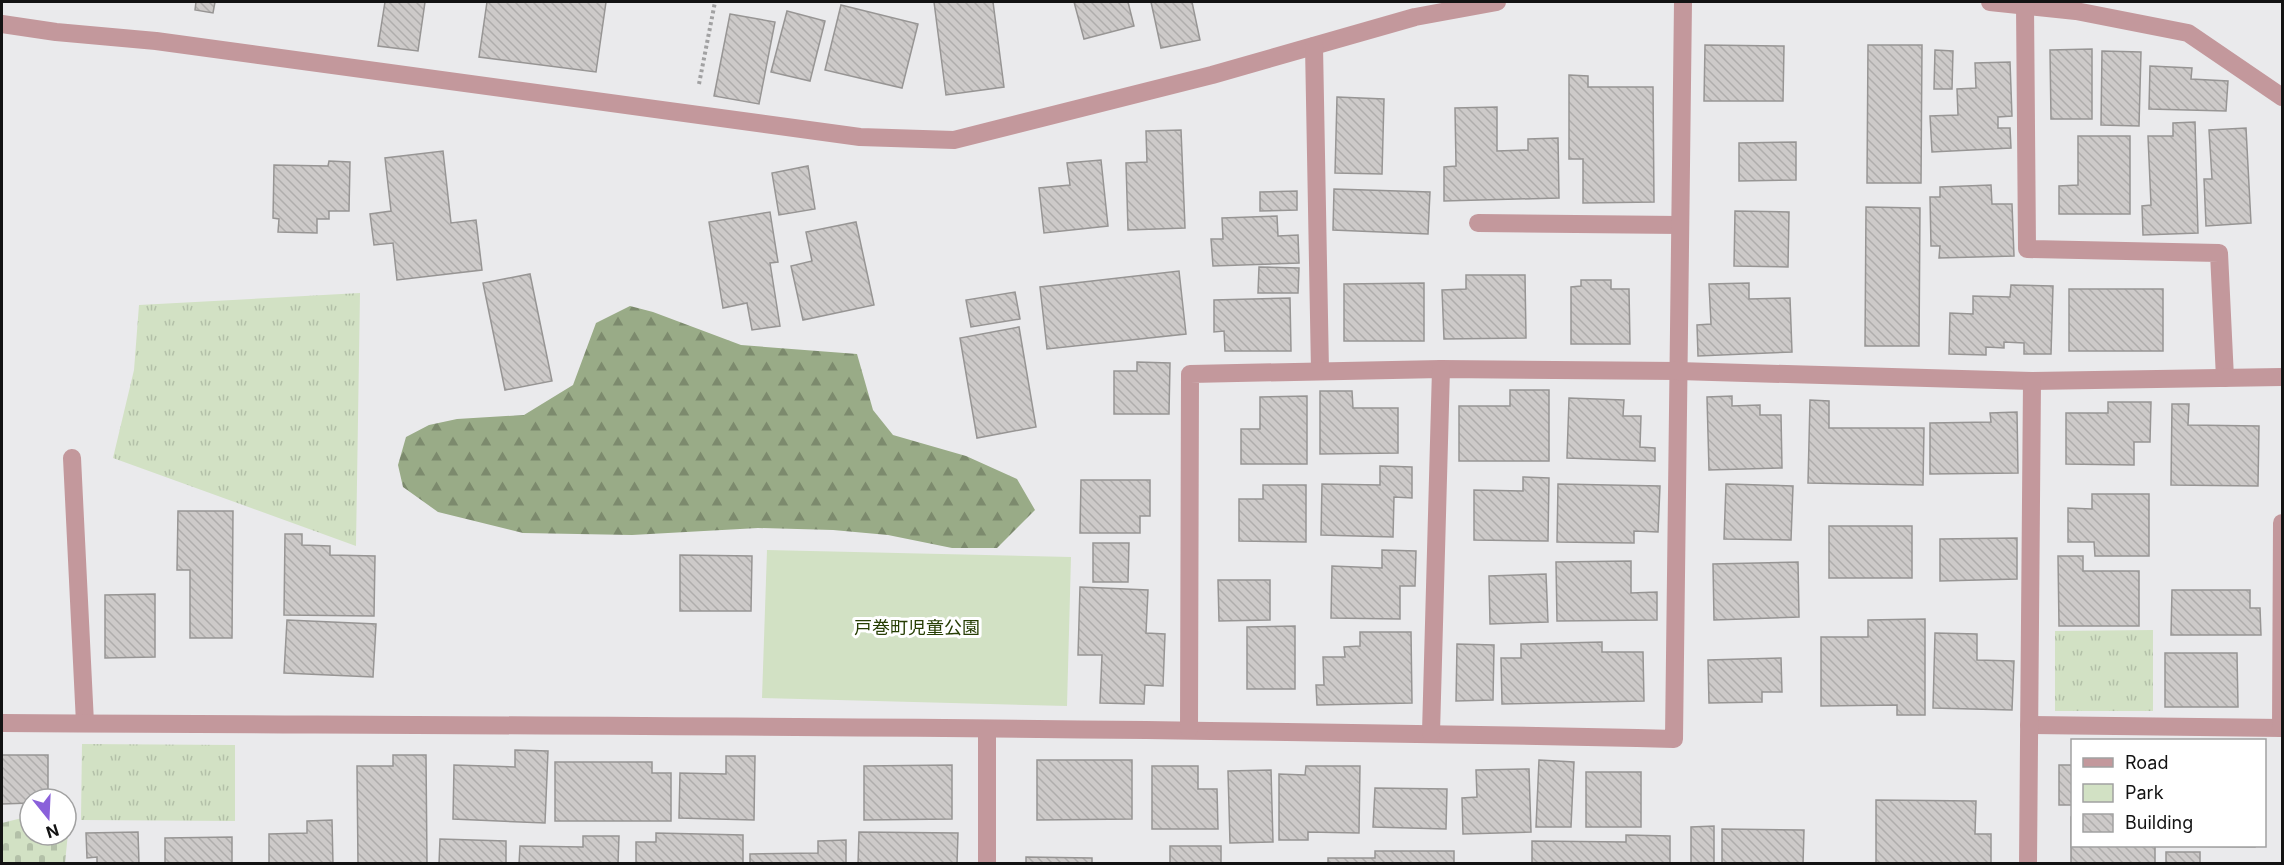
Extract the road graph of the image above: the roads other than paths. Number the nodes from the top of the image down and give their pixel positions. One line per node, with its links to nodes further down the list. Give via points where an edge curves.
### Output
1 (1497, 2): 6 (street, via 1415,17)
2 (1683, 2): 9 (street)
3 (1990, 2): 4 (street)
4 (2025, 5): 7 (street, via 2188,33); 14 (street, via 2027,249 2219,253)
5 (2, 24): 6 (street, via 860,137 954,140)
6 (1314, 46): 11 (street)
7 (2283, 97)
8 (1478, 223): 9 (street)
9 (1680, 225): 12 (street)
10 (1441, 369): 11 (street); 12 (street); 24 (street)
11 (1320, 371): 22 (street, via 1190,374)
12 (1678, 371): 15 (street); 24 (street, via 1674,739)
13 (2283, 377): 14 (street)
14 (2225, 378): 15 (street)
15 (2032, 381): 20 (street)
16 (72, 458): 19 (street)
17 (2283, 523): 21 (street)
18 (2, 723): 19 (street)
19 (85, 723): 23 (street)
20 (2029, 725): 21 (street); 26 (street)
21 (2282, 728)
22 (1189, 729): 23 (street); 24 (street)
23 (987, 730): 25 (street)
24 (1431, 733)
25 (987, 864)
26 (2028, 864)

